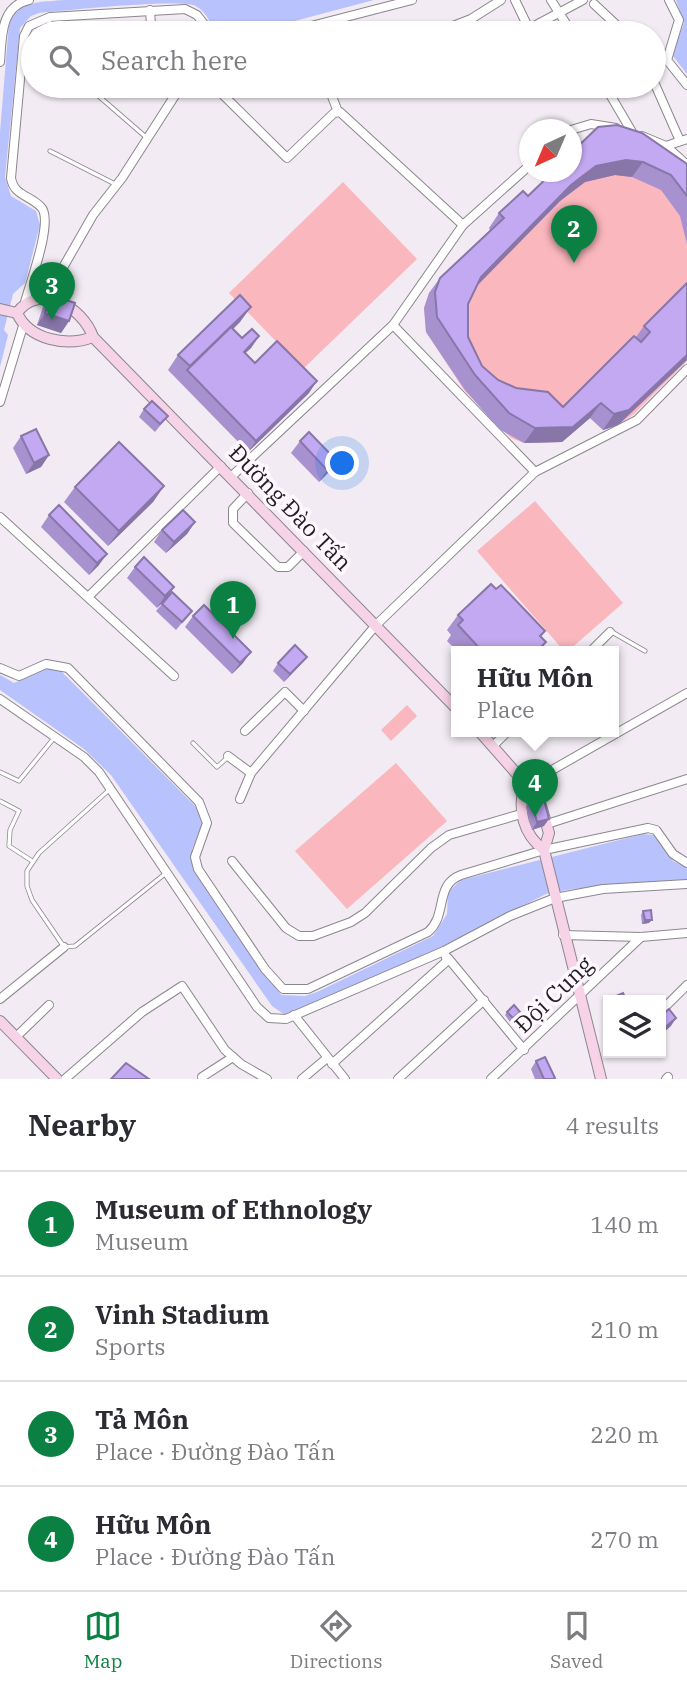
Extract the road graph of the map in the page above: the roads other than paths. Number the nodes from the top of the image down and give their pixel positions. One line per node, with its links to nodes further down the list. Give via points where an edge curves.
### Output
1 (29, 0): 22 (street, via 18,4 5,19)
2 (412, 0): 16 (street)
3 (501, 0): 17 (street)
4 (515, 0): 18 (street)
5 (551, 0): 10 (street)
6 (583, 0): 10 (street)
7 (669, 0): 24 (street, via 679,20 667,60)
8 (594, 4): 21 (street)
9 (150, 10): 11 (street); 14 (street); 15 (street, via 192,11)
10 (558, 12): 19 (street); 20 (street)
11 (50, 17): 12 (street); 13 (lane)
12 (41, 21)
13 (49, 21)
14 (151, 21)
15 (201, 21)
16 (334, 21)
17 (466, 21)
18 (522, 21)
19 (542, 21)
20 (564, 21)
21 (612, 21)
22 (0, 62)
23 (21, 69): 43 (street, via 11,178 15,190 41,206 47,219)
24 (687, 85)
25 (101, 98): 34 (lane)
26 (173, 98): 34 (street)
27 (226, 98): 31 (street, via 287,158)
28 (333, 98): 31 (street)
29 (612, 98): 33 (street)
30 (662, 98): 35 (street)
31 (338, 112): 41 (street)
32 (582, 127): 33 (street, via 591,124)
33 (632, 132): 36 (street)
34 (147, 138): 40 (street)
35 (683, 140): 36 (street)
36 (666, 146): 38 (street)
37 (50, 151): 40 (lane)
38 (687, 165)
39 (519, 175): 41 (street)
40 (117, 185): 42 (street, via 93,215)
41 (463, 225): 45 (street)
42 (45, 299): 43 (street); 47 (street, Đường Đào Tấn, via 72,308)
43 (25, 302): 44 (street)
44 (9, 311): 46 (street)
45 (393, 325): 51 (street); 52 (street)
46 (23, 326): 47 (street, via 59,340); 49 (street)
47 (93, 337): 50 (street, Đường Đào Tấn)
48 (687, 369): 51 (street, via 637,420)
49 (0, 402)
50 (221, 466): 52 (street, Đường Đào Tấn); 56 (street)
51 (535, 472): 57 (street)
52 (232, 476): 53 (street, Đường Đào Tấn)
53 (248, 494): 55 (street, Đường Đào Tấn); 55 (street, via 233,509 233,523 278,567 288,567)
54 (0, 517): 56 (street)
55 (304, 551): 57 (street, Đường Đào Tấn)
56 (89, 596): 62 (street)
57 (376, 625): 65 (street, Đường Đào Tấn); 66 (street)
58 (610, 632): 59 (street); 60 (lane)
59 (596, 646)
60 (645, 651)
61 (0, 668): 85 (street, via 19,676 46,664 68,668 199,802 207,823 195,857 198,869 265,970 283,989 308,989 428,932 439,919 444,889 456,876)
62 (174, 676)
63 (687, 693): 68 (street)
64 (0, 699): 72 (street)
65 (451, 703)
66 (304, 711): 67 (street, via 285,692); 77 (street)
67 (245, 731)
68 (619, 732)
69 (485, 737): 74 (street)
70 (502, 737): 74 (street)
71 (610, 737): 79 (street)
72 (54, 738): 76 (lane, via 19,781); 80 (street, via 94,766)
73 (193, 743): 75 (lane, via 217,767)
74 (493, 746): 79 (street)
75 (228, 756): 77 (street)
76 (0, 772)
77 (251, 773): 81 (street)
78 (687, 779): 84 (street)
79 (524, 786): 83 (street); 84 (street, via 539,799)
80 (110, 789): 86 (lane); 89 (street)
81 (240, 799)
82 (0, 801): 86 (lane, via 19,811 9,837 11,849)
83 (521, 814): 85 (street, via 528,833); 87 (street, via 449,835 365,913 313,936 299,936 286,928)
84 (547, 824): 85 (street)
85 (544, 853): 88 (street, via 648,828); 91 (street)
86 (32, 861): 95 (lane, via 27,871 29,893)
87 (232, 861)
88 (687, 863)
89 (167, 873): 95 (lane, via 75,946); 103 (street, via 260,1012 274,1019)
90 (687, 884): 91 (street)
91 (554, 895): 93 (street); 96 (street)
92 (687, 933): 94 (street, Đội Cung)
93 (563, 935): 94 (street, Đội Cung); 98 (street)
94 (641, 937): 98 (street, Đội Cung)
95 (64, 947): 99 (street)
96 (446, 954): 100 (street); 103 (street); 108 (street)
97 (687, 985): 102 (street)
98 (579, 994): 106 (street, Đội Cung); 116 (street)
99 (0, 999)
100 (484, 1000): 106 (street); 114 (street)
101 (49, 1005): 105 (street)
102 (666, 1006)
103 (294, 1015): 108 (street)
104 (0, 1021): 105 (street)
105 (16, 1037): 110 (street)
106 (524, 1050): 115 (street, Đội Cung)
107 (233, 1057): 109 (street); 110 (street, via 220,1045 182,986); 111 (street)
108 (330, 1061): 112 (street); 113 (street)
109 (202, 1077)
110 (57, 1078)
111 (267, 1079)
112 (302, 1079)
113 (345, 1079)
114 (398, 1079)
115 (492, 1079)
116 (601, 1079)

